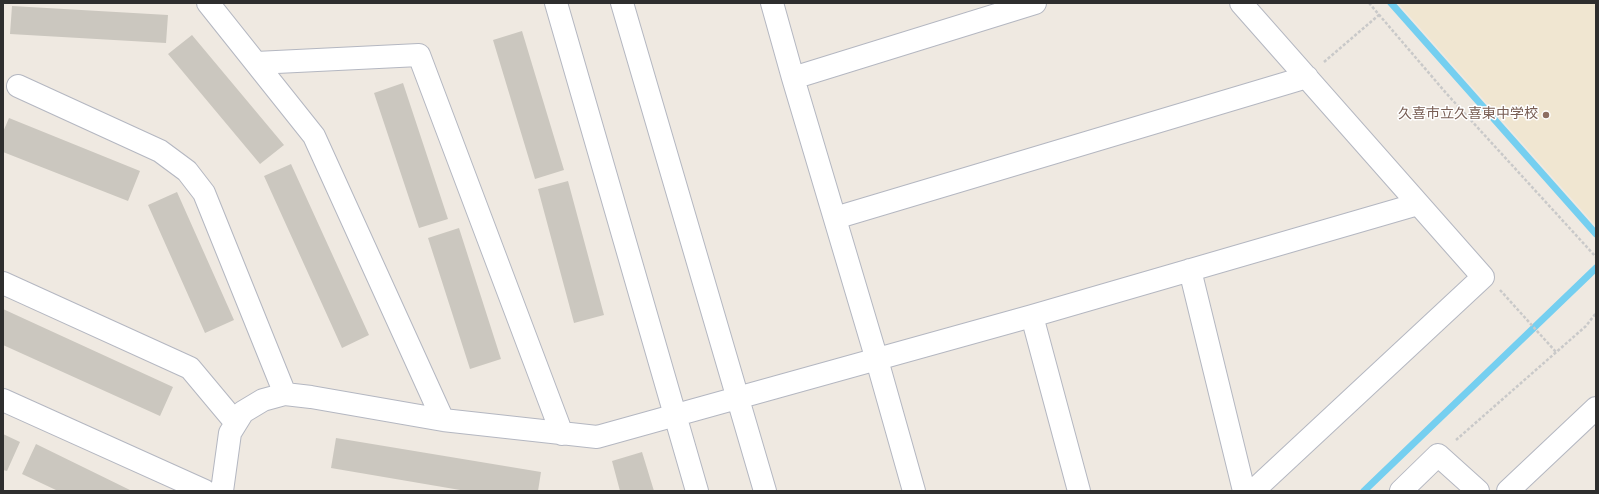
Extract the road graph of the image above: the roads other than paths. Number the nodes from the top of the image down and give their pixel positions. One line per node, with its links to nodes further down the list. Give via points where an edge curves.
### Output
1 (208, 3): 7 (street)
2 (556, 3): 21 (street)
3 (622, 3): 18 (street)
4 (772, 3): 8 (street)
5 (1035, 3): 8 (street)
6 (1241, 3): 9 (street)
7 (256, 63): 22 (street, via 314,136); 24 (street, via 419,55)
8 (793, 78): 12 (street)
9 (1307, 78): 11 (street); 12 (street)
10 (18, 86): 17 (street, via 160,151 187,172 204,193)
11 (1418, 204): 13 (street); 32 (street, via 1483,277)
12 (836, 218): 16 (street)
13 (1190, 270): 15 (street); 31 (street)
14 (3, 284): 23 (street, via 190,368)
15 (1032, 316): 16 (street); 30 (street)
16 (877, 360): 18 (street); 29 (street)
17 (286, 394): 22 (street); 23 (street, via 263,400 243,412)
18 (737, 398): 21 (street); 28 (street)
19 (3, 400): 25 (street)
20 (1596, 408): 35 (street)
21 (676, 416): 24 (street, via 597,437); 27 (street)
22 (443, 420): 24 (street)
23 (236, 423): 26 (street, via 230,433)
24 (562, 434)
25 (205, 491)
26 (222, 491)
27 (697, 491)
28 (765, 491)
29 (914, 491)
30 (1079, 491)
31 (1244, 491)
32 (1253, 491)
33 (1401, 491): 34 (street, via 1438,456)
34 (1478, 491)
35 (1508, 491)

